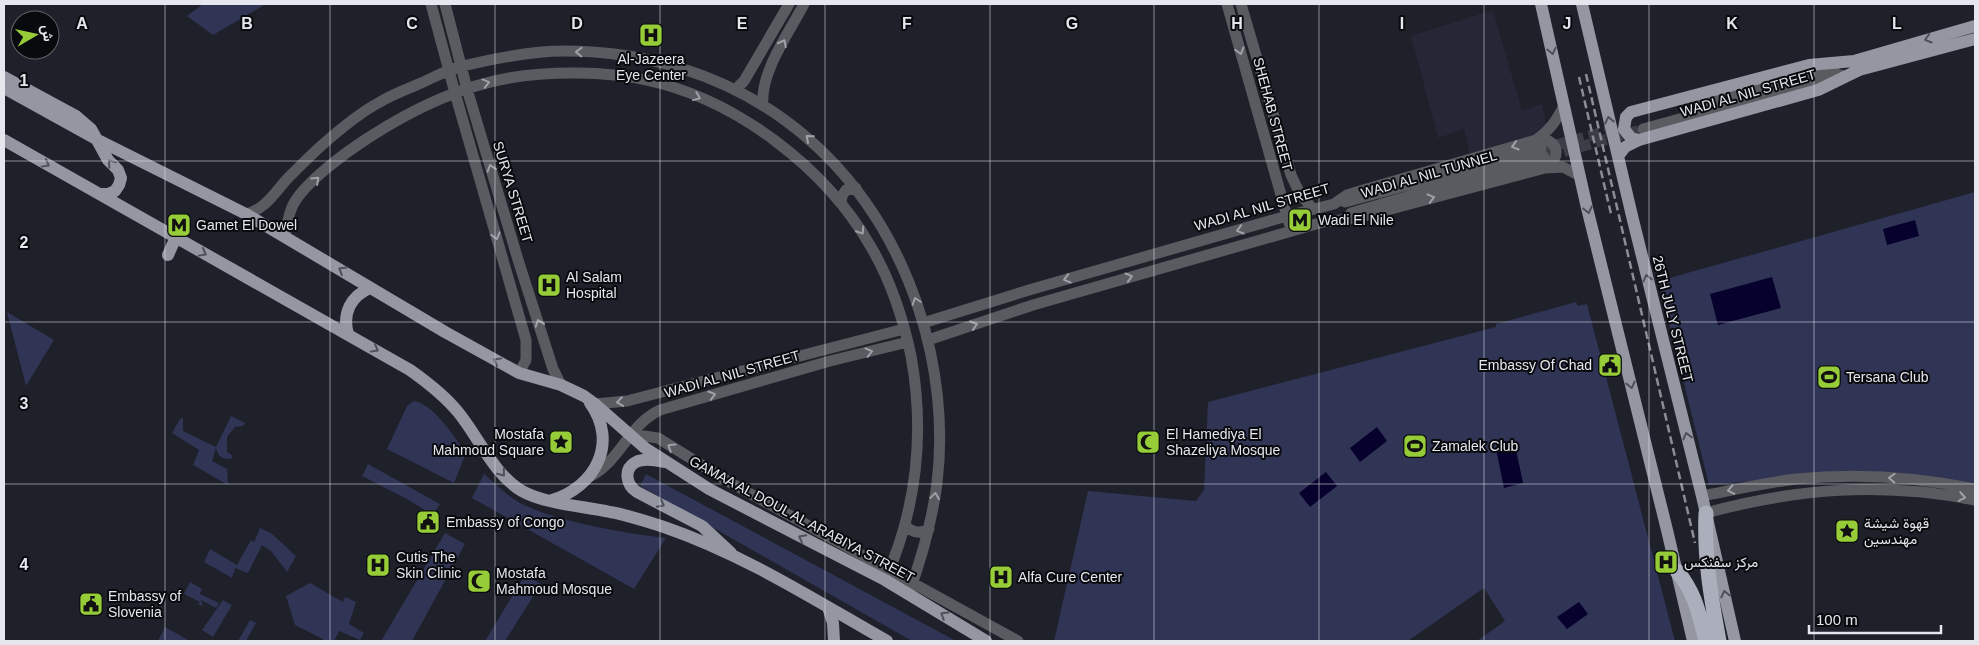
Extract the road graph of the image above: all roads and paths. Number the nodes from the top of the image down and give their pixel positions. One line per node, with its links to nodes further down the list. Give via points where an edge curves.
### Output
1 (432, 4): 15 (street, SURYA STREET)
2 (445, 4): 13 (street, SURYA STREET)
3 (789, 4): 14 (street)
4 (804, 4): 16 (street, one-way to 4)
5 (1227, 4): 38 (street, SHEHAB STREET, one-way to 38)
6 (1241, 4): 36 (street, SHEHAB STREET)
7 (1541, 4): 25 (main road, one-way to 25)
8 (1582, 4): 30 (main road, 26TH JULY STREET, one-way to 8)
9 (1975, 26): 26 (main road, WADI AL NIL STREET, one-way to 26, via 1847,63 1809,65)
10 (1975, 39): 26 (main road, WADI AL NIL STREET, via 1859,70 1818,90)
11 (613, 54): 12 (street); 13 (street, one-way to 13, via 548,52); 17 (street, via 616,66)
12 (649, 61): 19 (street, via 641,71); 22 (street)
13 (462, 66): 15 (street); 21 (street, SURYA STREET)
14 (752, 68): 16 (street, via 759,75); 22 (street)
15 (450, 70): 23 (street, SURYA STREET); 34 (street, via 366,111 322,146)
16 (768, 73): 24 (street)
17 (611, 76): 19 (street); 21 (street, one-way to 17, via 530,75)
18 (4, 77): 28 (main road, via 76,116)
19 (645, 80): 33 (street, one-way to 33, via 690,94 738,118 772,139)
20 (4, 88): 28 (main road, GAMAA AL DOUL AL ARABIYA STREET)
21 (467, 89): 23 (street); 55 (street, SURYA STREET, one-way to 21, via 519,262)
22 (735, 90): 24 (street)
23 (455, 93): 39 (street, one-way to 23, via 362,142 410,113); 54 (street, SURYA STREET, one-way to 54, via 526,340 526,360)
24 (763, 105): 31 (street, one-way to 24, via 802,132)
25 (1564, 106): 29 (street, WADI AL NIL STREET, via 1548,132); 32 (main road)
26 (1638, 126): 30 (main road, WADI AL NIL STREET)
27 (4, 140): 37 (main road, one-way to 37)
28 (98, 140): 37 (main road, one-way to 28, via 115,191 120,178); 42 (main road, GAMAA AL DOUL AL ARABIYA STREET)
29 (1542, 153): 32 (street, WADI AL NIL STREET); 41 (street, WADI AL NIL STREET, one-way to 41, via 1360,191 1334,204); 44 (street, WADI AL NIL STREET, one-way to 29, via 1323,222 1357,218)
30 (1618, 156): 68 (main road, 26TH JULY STREET, one-way to 30)
31 (834, 162): 33 (street, via 828,174); 35 (street)
32 (1580, 176): 75 (main road, one-way to 75)
33 (820, 179): 40 (street)
34 (281, 186): 39 (street, via 286,197); 42 (street, via 262,206)
35 (856, 188): 40 (street, via 846,190); 49 (street, one-way to 35, via 899,259)
36 (1296, 188): 38 (street, via 1290,195); 41 (street, SHEHAB STREET)
37 (100, 194): 46 (main road)
38 (1280, 194): 43 (street, SHEHAB STREET)
39 (298, 197): 45 (street, via 289,215)
40 (841, 203): 50 (street, one-way to 50, via 879,262 894,295)
41 (1313, 209): 43 (street, WADI AL NIL STREET)
42 (246, 214): 45 (main road, GAMAA AL DOUL AL ARABIYA STREET)
43 (1287, 216): 44 (street, SHEHAB STREET); 49 (street, WADI AL NIL STREET, one-way to 49)
44 (1292, 231): 52 (street, WADI AL NIL STREET, one-way to 44, via 1041,303)
45 (285, 236): 48 (main road, GAMAA AL DOUL AL ARABIYA STREET, one-way to 45)
46 (176, 238): 47 (main road); 51 (main road, one-way to 51)
47 (168, 255)
48 (370, 288): 51 (main road, via 358,294 349,306); 54 (main road, GAMAA AL DOUL AL ARABIYA STREET, one-way to 48)
49 (923, 323): 52 (street)
50 (904, 329): 53 (street); 56 (street, WADI AL NIL STREET)
51 (348, 334): 69 (main road, one-way to 69, via 410,370 443,395 512,485 532,496)
52 (928, 340): 73 (street, one-way to 52, via 937,482 939,425)
53 (908, 342): 58 (street, WADI AL NIL STREET, one-way to 53); 72 (street, via 916,394 918,440 914,488)
54 (519, 373): 55 (main road, GAMAA AL DOUL AL ARABIYA STREET)
55 (561, 385): 57 (main road, GAMAA AL DOUL AL ARABIYA STREET)
56 (653, 395): 57 (street, WADI AL NIL STREET, one-way to 57, via 616,403); 58 (street)
57 (591, 401): 59 (main road, GAMAA AL DOUL AL ARABIYA STREET); 61 (main road, via 602,437 601,452)
58 (660, 410): 59 (street, WADI AL NIL STREET, via 639,424)
59 (632, 437): 60 (main road, GAMAA AL DOUL AL ARABIYA STREET); 61 (street, WADI AL NIL STREET, via 610,464); 76 (street, one-way to 59, via 658,438)
60 (673, 466): 74 (main road, one-way to 74, via 652,460 636,462 627,475 629,485 636,492 702,526); 76 (main road, GAMAA AL DOUL AL ARABIYA STREET, one-way to 60, via 709,489)
61 (590, 478): 69 (main road, via 566,496)
62 (1832, 478): 63 (street); 64 (street, one-way to 62, via 1886,478); 66 (street)
63 (1796, 479): 67 (street); 68 (street, one-way to 68)
64 (1925, 487): 65 (street); 66 (street); 70 (street, one-way to 70)
65 (1975, 489)
66 (1832, 490): 67 (street)
67 (1798, 494): 71 (street)
68 (1702, 496): 71 (main road, 26TH JULY STREET)
69 (552, 500): 74 (main road, via 630,516 680,533)
70 (1975, 500)
71 (1706, 513): 85 (highway, via 1707,574); 86 (main road, 26TH JULY STREET, one-way to 71)
72 (905, 525): 73 (street, via 914,532); 76 (street)
73 (929, 529): 77 (street)
74 (735, 558): 78 (main road)
75 (1677, 572): 83 (main road); 84 (highway, via 1696,600)
76 (887, 574): 77 (main road, GAMAA AL DOUL AL ARABIYA STREET)
77 (910, 589): 81 (main road, GAMAA AL DOUL AL ARABIYA STREET, one-way to 77); 82 (street)
78 (828, 607): 79 (main road); 80 (main road)
79 (834, 641)
80 (886, 641)
81 (986, 641)
82 (1018, 641)
83 (1693, 641)
84 (1706, 641)
85 (1719, 641)
86 (1735, 641)

